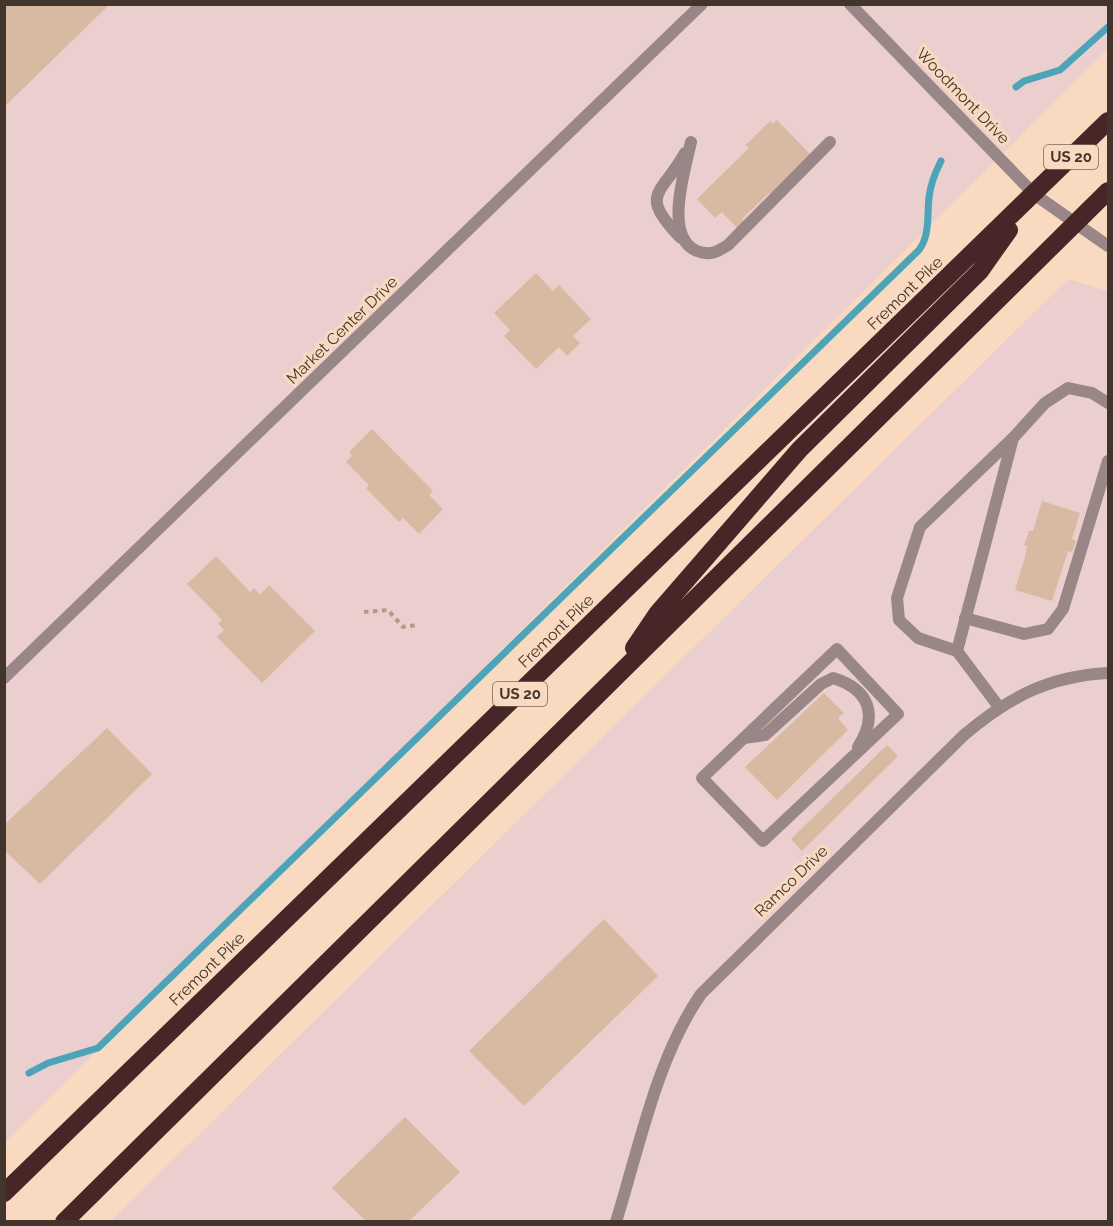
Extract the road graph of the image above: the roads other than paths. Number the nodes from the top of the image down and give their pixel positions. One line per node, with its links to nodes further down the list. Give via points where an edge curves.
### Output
1 (702, 4): 16 (street, Market Center Drive)
2 (850, 4): 6 (street, Woodmont Drive)
3 (1108, 121): 6 (highway, Fremont Pike / US 20)
4 (830, 142): 8 (street, via 728,245 716,253 705,254)
5 (1108, 191): 7 (highway, US 20)
6 (1034, 194): 7 (street, Woodmont Drive); 17 (highway, via 980,271 800,449 657,614); 21 (highway, Fremont Pike / US 20)
7 (1075, 224): 9 (street, Woodmont Drive); 17 (highway, US 20)
8 (684, 242): 8 (street, via 678,217 691,142 678,166 660,186 656,202 662,219)
9 (1108, 246)
10 (1108, 403): 11 (street, via 1092,393 1068,388 1045,403)
11 (1013, 438): 13 (street); 14 (street, via 920,527 897,598 899,620 918,638)
12 (1108, 461): 13 (street, via 1063,609 1048,629 1024,634)
13 (965, 618): 14 (street)
14 (957, 651): 18 (street)
15 (1108, 672): 18 (street, Ramco Drive, via 1077,675 1047,684)
16 (4, 678)
17 (612, 681): 22 (highway, US 20)
18 (999, 707): 23 (street, Ramco Drive, via 964,735 701,994 687,1014 661,1076)
19 (744, 738): 20 (street, via 765,735 821,684 833,678 849,683 869,709 870,724); 20 (street, via 702,778 763,841); 20 (street, via 837,649 898,714)
20 (851, 758)
21 (4, 1193)
22 (64, 1221)
23 (616, 1221)

